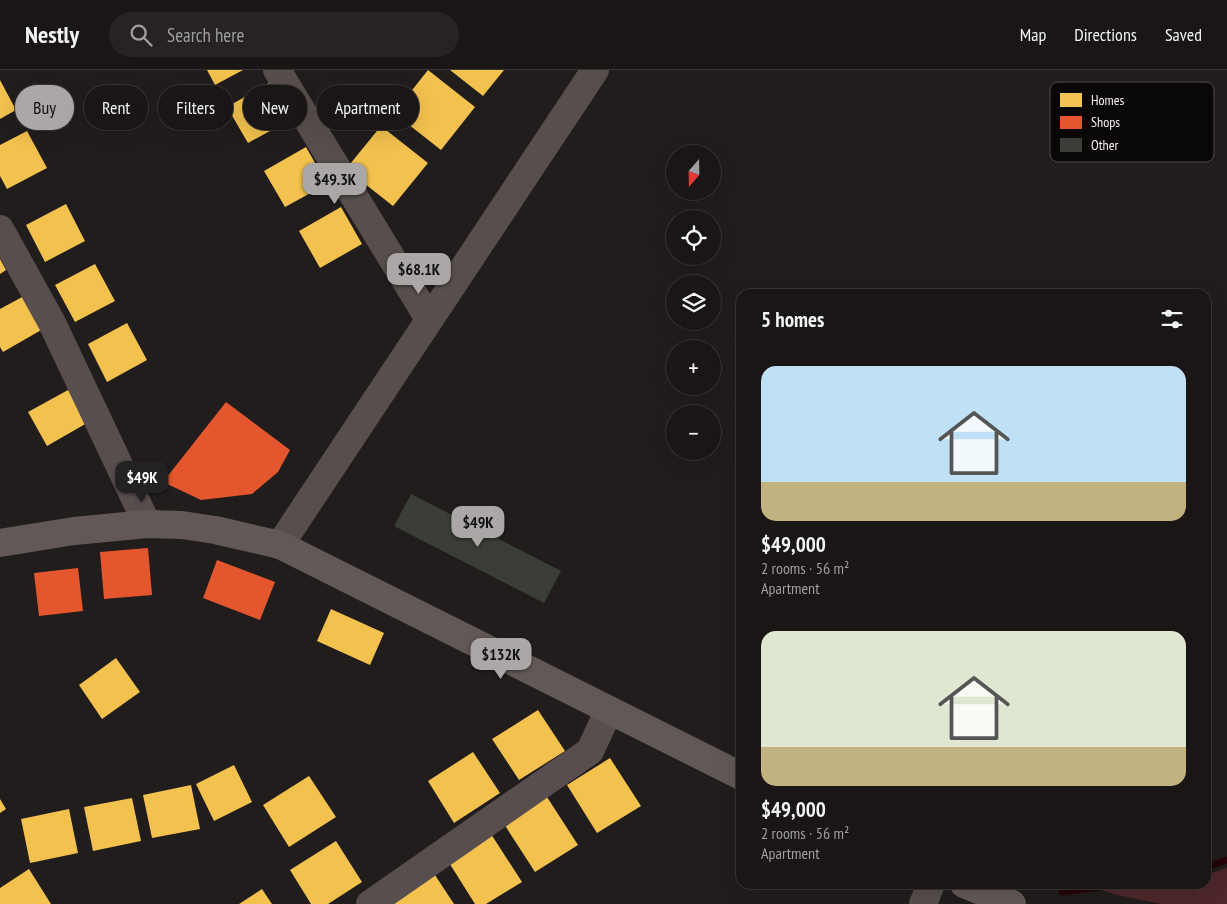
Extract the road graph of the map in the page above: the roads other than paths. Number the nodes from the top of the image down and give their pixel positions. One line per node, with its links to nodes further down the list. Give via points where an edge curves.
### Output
1 (277, 70): 4 (street)
2 (595, 70): 4 (street)
3 (0, 229): 5 (street, via 52,323)
4 (429, 319): 7 (street)
5 (147, 524): 6 (main road); 7 (main road, via 215,530)
6 (0, 543)
7 (280, 545): 8 (main road)
8 (609, 710): 9 (main road); 12 (street, via 590,751)
9 (736, 774)
10 (929, 889): 13 (street)
11 (976, 889): 14 (main road)
12 (370, 904)
13 (924, 904)
14 (1012, 904)

